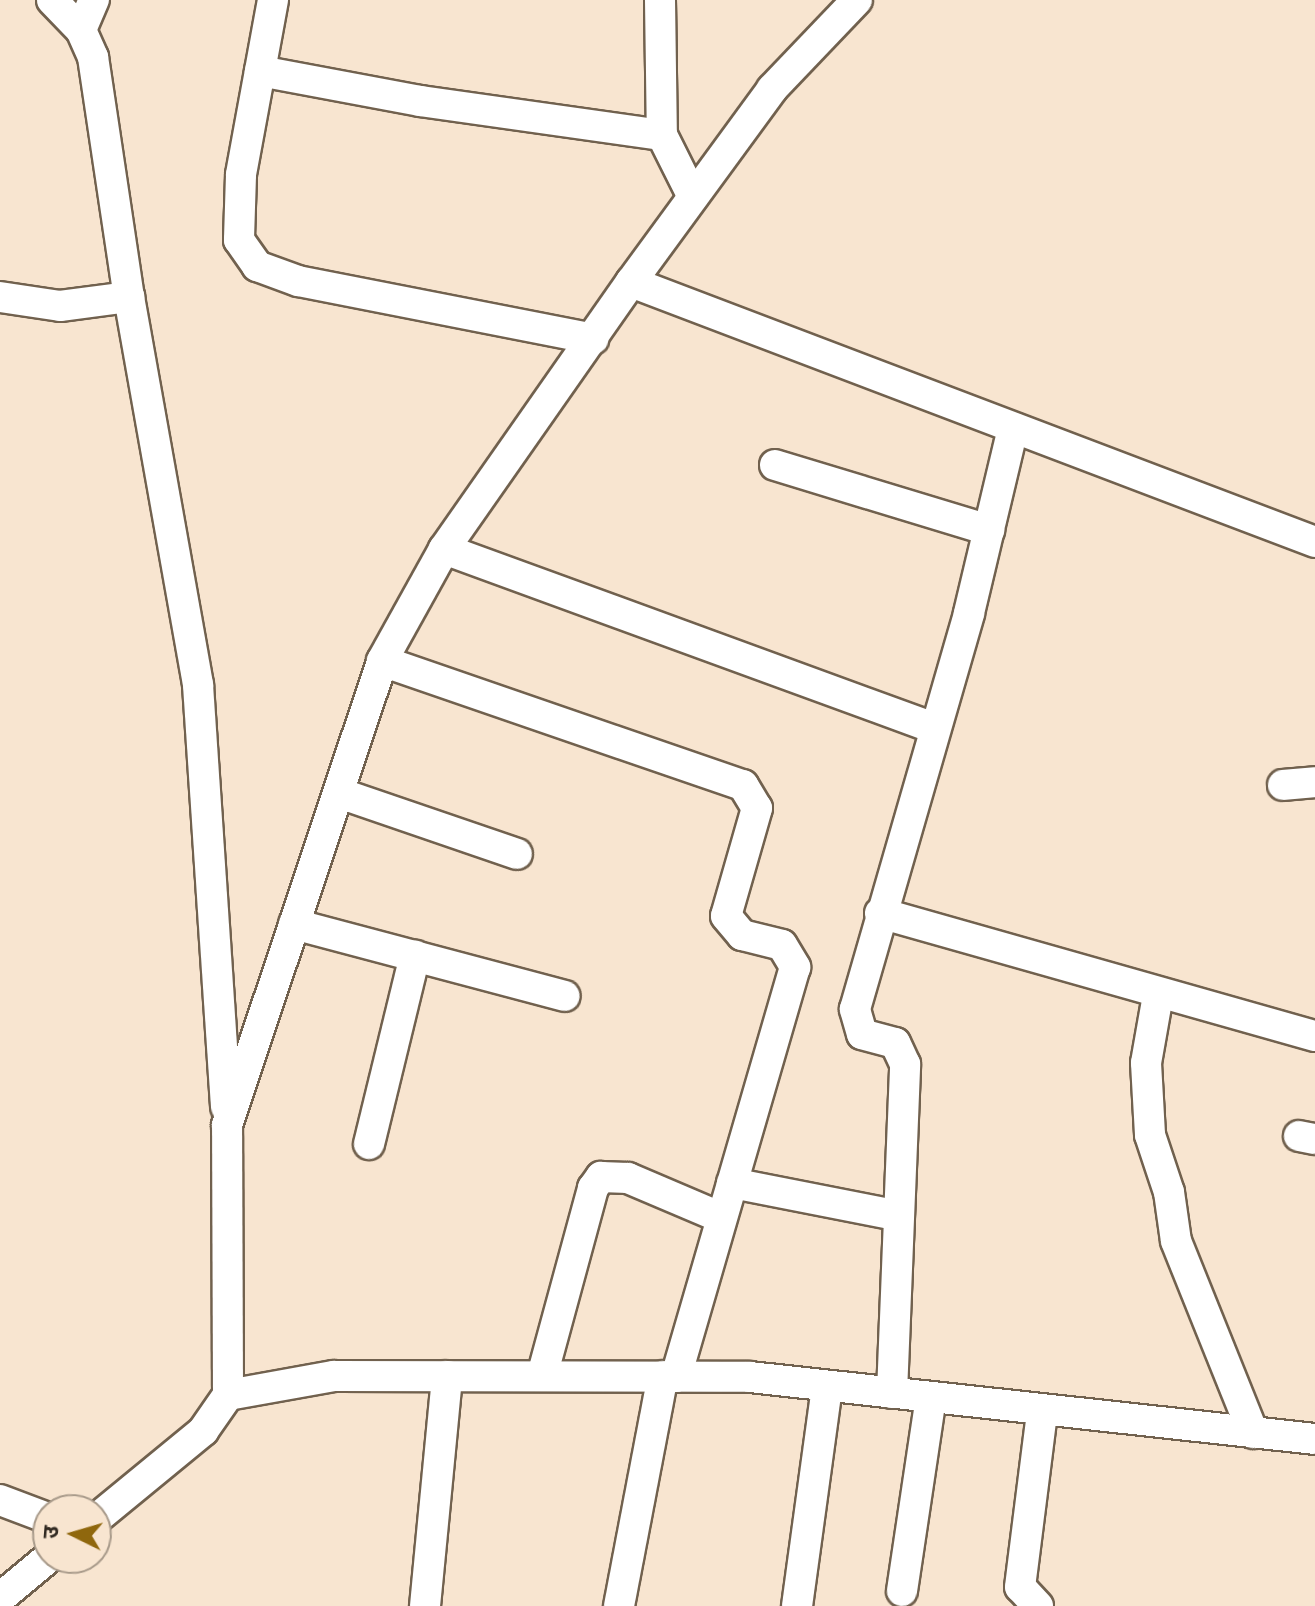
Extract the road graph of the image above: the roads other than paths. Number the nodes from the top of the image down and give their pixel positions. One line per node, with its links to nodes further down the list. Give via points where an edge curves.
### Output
1 (52, 0): 6 (street)
2 (94, 0): 6 (street)
3 (273, 0): 7 (street)
4 (660, 0): 8 (street)
5 (857, 0): 9 (street, via 772,89)
6 (81, 30): 12 (street, via 93,57)
7 (260, 71): 8 (street, via 420,101); 13 (street, via 241,175 239,240 257,266 298,281)
8 (662, 135): 9 (street)
9 (693, 197): 10 (street)
10 (631, 282): 13 (street); 14 (street)
11 (0, 297): 12 (street, via 60,306)
12 (129, 297): 31 (street, via 198,685)
13 (593, 339): 18 (street)
14 (1013, 428): 16 (street); 17 (street)
15 (775, 465): 16 (street)
16 (989, 530): 20 (street)
17 (1315, 542)
18 (444, 549): 19 (street); 20 (street)
19 (382, 661): 23 (street); 33 (street, via 743,785 751,796 759,819 726,916 742,935 782,945 795,967)
20 (934, 728): 25 (street)
21 (1315, 782): 22 (street)
22 (1283, 785)
23 (339, 793): 24 (street); 26 (street)
24 (517, 854)
25 (880, 913): 28 (street); 34 (street, via 855,1009 862,1034 895,1043 905,1064)
26 (294, 924): 27 (street); 31 (street)
27 (415, 956): 29 (street); 32 (street)
28 (1158, 995): 30 (street); 44 (street, via 1146,1063 1150,1135 1169,1192 1176,1241)
29 (565, 996)
30 (1315, 1036)
31 (227, 1125): 41 (street)
32 (369, 1144)
33 (732, 1183): 34 (street); 35 (street)
34 (895, 1215): 40 (street)
35 (720, 1217): 37 (street, via 628,1178 601,1177 593,1188); 38 (street)
36 (447, 1376): 37 (street); 41 (street, via 334,1376); 52 (street)
37 (542, 1376): 38 (street)
38 (670, 1376): 39 (street); 53 (street)
39 (827, 1386): 40 (street); 54 (street)
40 (892, 1393): 42 (street)
41 (228, 1395): 47 (street, via 203,1431)
42 (931, 1398): 43 (street); 50 (street)
43 (1042, 1412): 44 (street); 55 (street, via 1020,1587)
44 (1253, 1433): 45 (street)
45 (1315, 1439)
46 (0, 1500): 48 (street)
47 (112, 1506)
48 (32, 1512)
49 (32, 1571): 51 (street)
50 (902, 1591)
51 (0, 1598)
52 (425, 1606)
53 (619, 1606)
54 (797, 1606)
55 (1038, 1606)

